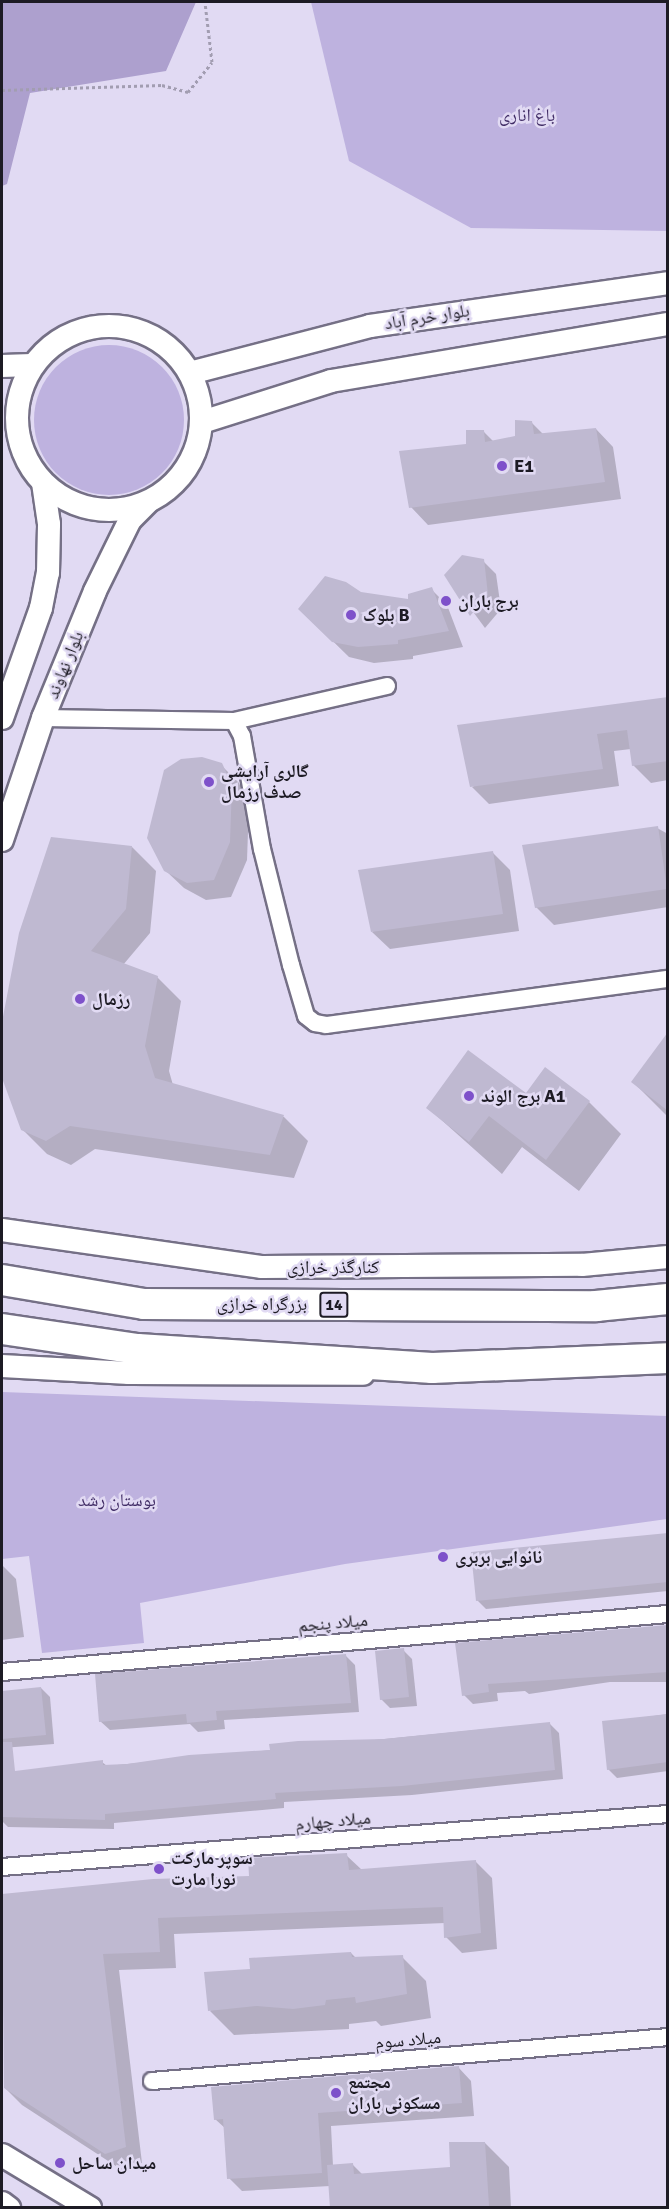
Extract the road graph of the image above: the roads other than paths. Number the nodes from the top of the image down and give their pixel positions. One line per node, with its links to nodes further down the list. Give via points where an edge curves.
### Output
1 (668, 283): 5 (street, بلوار خرم آباد, via 370,326)
2 (668, 324): 6 (street, via 331,381)
3 (32, 365): 4 (street); 5 (street, via 54,343 82,329 114,325 144,332 171,348); 7 (street, via 20,392)
4 (2, 366)
5 (190, 373): 6 (street, via 199,397)
6 (202, 422): 9 (street, via 197,447 186,469)
7 (12, 447): 8 (street)
8 (43, 483): 9 (street, via 66,500 93,509 122,509); 10 (street, via 49,524 48,573)
9 (150, 501): 14 (street, بلوار نهاوند, via 130,520 95,591)
10 (22, 664): 11 (street); 13 (street)
11 (2, 681)
12 (387, 686): 15 (street)
13 (2, 718)
14 (43, 718): 15 (street); 16 (street, بلوار نهاوند)
15 (234, 721): 17 (street, via 242,736 262,849 291,965 306,1016 315,1023 326,1025)
16 (2, 840)
17 (668, 979)
18 (2, 1230): 19 (street, کنارگذر خرازی, via 262,1267 582,1265)
19 (668, 1257)
20 (2, 1280): 21 (highway, بزرگراه خرازی / 14, via 144,1304 596,1306)
21 (668, 1299)
22 (2, 1329): 25 (highway, via 138,1349)
23 (668, 1358): 25 (highway)
24 (2, 1366): 25 (street, via 336,1377)
25 (432, 1368)
26 (668, 1614): 27 (street, میلاد پنجم)
27 (2, 1672)
28 (668, 1814): 29 (street, میلاد چهارم)
29 (2, 1867)
30 (668, 2037): 31 (street, میلاد سوم)
31 (152, 2080)
32 (2, 2155): 35 (street)
33 (2, 2203): 34 (street)
34 (9, 2208)
35 (90, 2208)

